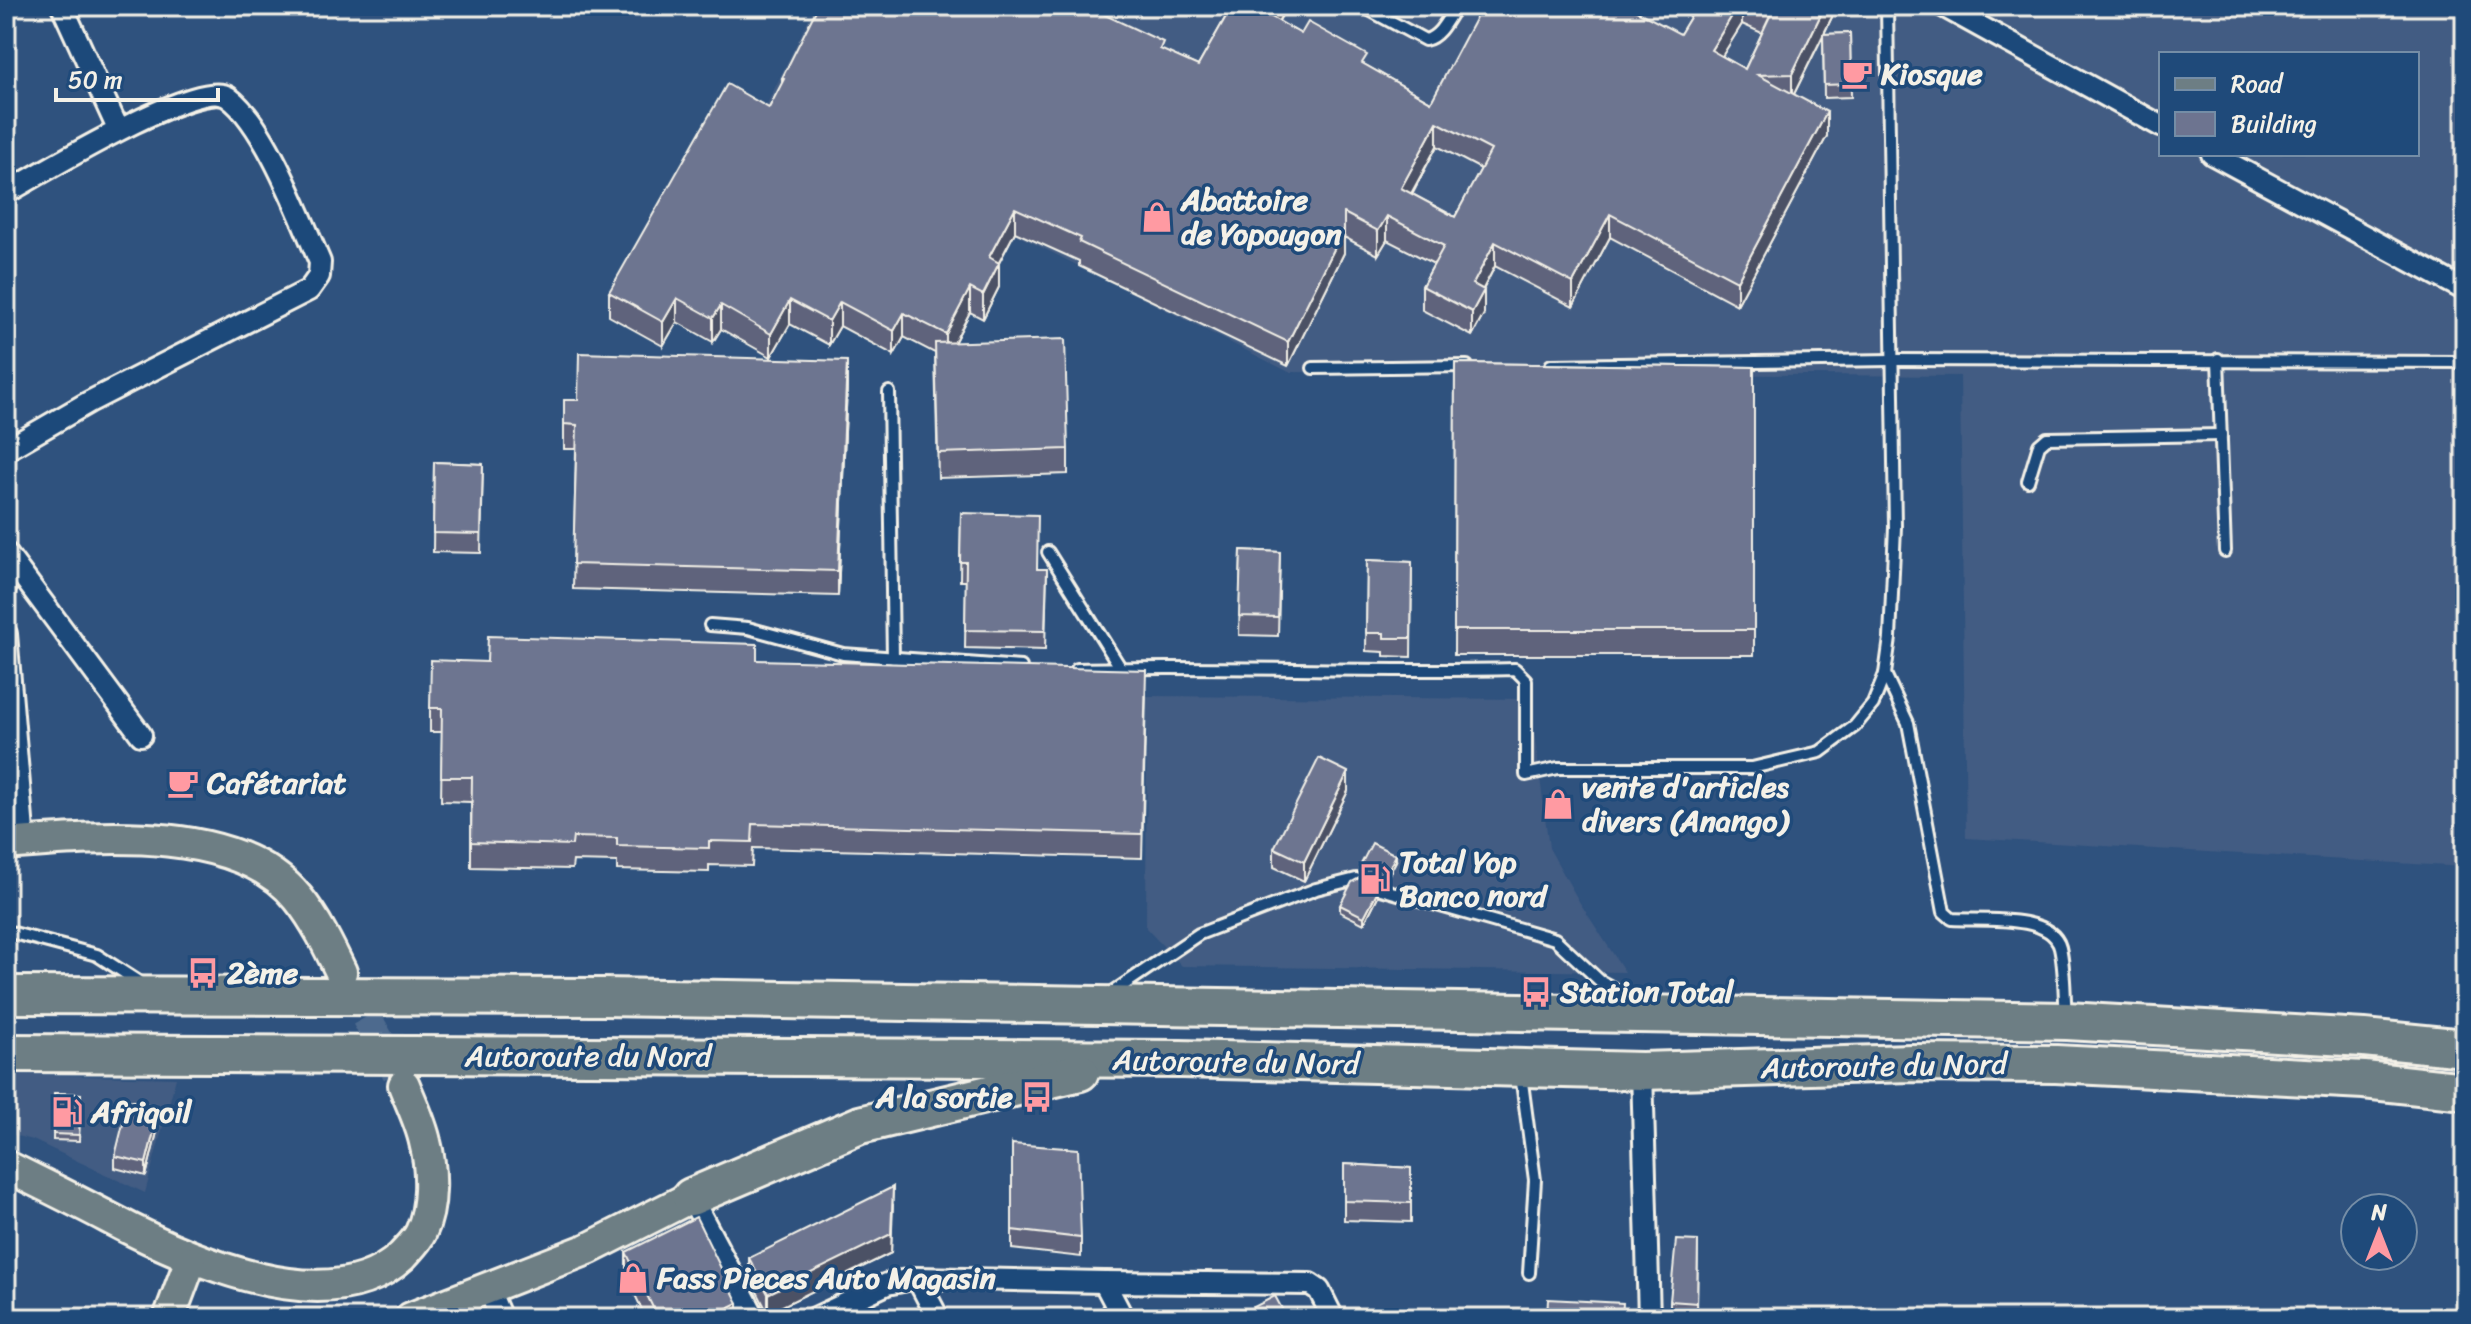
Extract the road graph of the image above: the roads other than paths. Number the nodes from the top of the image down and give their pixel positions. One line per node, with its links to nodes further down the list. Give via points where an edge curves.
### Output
1 (62, 6): 7 (street)
2 (1362, 6): 3 (lane, via 1425,40 1437,34)
3 (1456, 6)
4 (1887, 6): 12 (lane)
5 (1943, 6): 6 (street)
6 (2159, 125)
7 (118, 129): 9 (street); 19 (street, via 207,93 225,94 248,116 285,182 320,262 319,276 309,290)
8 (2216, 156): 10 (street)
9 (6, 193)
10 (2465, 290)
11 (2218, 359): 12 (lane); 13 (lane); 18 (lane)
12 (1892, 360): 14 (lane); 31 (lane, via 1895,527)
13 (2465, 362)
14 (1532, 365)
15 (1485, 366): 16 (lane)
16 (1313, 368)
17 (889, 392): 27 (lane)
18 (2221, 435): 20 (lane, via 2047,438 2039,445); 21 (lane)
19 (6, 448)
20 (2028, 481)
21 (2225, 551)
22 (1048, 552): 28 (lane)
23 (7, 556): 24 (street); 32 (street)
24 (6, 586)
25 (710, 625): 27 (lane, via 748,628 843,654)
26 (6, 634): 33 (street)
27 (893, 658): 29 (lane)
28 (1120, 667): 30 (lane); 31 (lane, via 1515,669 1526,680 1526,775 1558,768 1752,768 1820,752 1855,726 1873,704)
29 (1034, 668)
30 (1064, 669)
31 (1885, 674): 42 (lane, via 1908,723 1944,912 1952,919 2037,923 2055,937)
32 (141, 735)
33 (15, 843): 37 (main road, via 119,838 186,842 235,855 275,877 297,897)
34 (1356, 879): 40 (lane, via 1199,934)
35 (1381, 889): 41 (lane, via 1555,939 1600,981)
36 (6, 931): 39 (lane, via 97,955)
37 (341, 972)
38 (6, 995): 39 (highway, Autoroute du Nord)
39 (156, 995): 40 (highway, Autoroute du Nord)
40 (1092, 1006): 41 (highway, Autoroute du Nord)
41 (1660, 1013): 42 (highway, Autoroute du Nord)
42 (2067, 1021): 43 (highway, Autoroute du Nord)
43 (2465, 1048)
44 (6, 1053): 45 (highway, Autoroute du Nord)
45 (1181, 1059): 46 (highway, Autoroute du Nord); 51 (highway, via 1108,1066 860,1125)
46 (1520, 1069): 47 (highway, Autoroute du Nord); 53 (lane, via 1535,1180)
47 (1642, 1071): 49 (highway, Autoroute du Nord, via 2056,1064 2364,1080); 65 (street)
48 (404, 1085): 52 (main road, via 425,1142 430,1194 421,1232 391,1271 364,1289 308,1297 267,1290)
49 (2465, 1091)
50 (6, 1166): 52 (main road)
51 (691, 1197): 56 (main road, via 588,1249); 60 (street)
52 (190, 1262): 57 (main road)
53 (1529, 1273)
54 (917, 1278): 55 (street); 61 (street, via 887,1284); 62 (street)
55 (1104, 1282): 63 (street); 64 (street, via 1310,1284 1319,1290)
56 (489, 1290): 58 (main road); 59 (street)
57 (169, 1318)
58 (411, 1318)
59 (501, 1318)
60 (755, 1318)
61 (815, 1318)
62 (938, 1318)
63 (1123, 1318)
64 (1333, 1318)
65 (1649, 1318)

